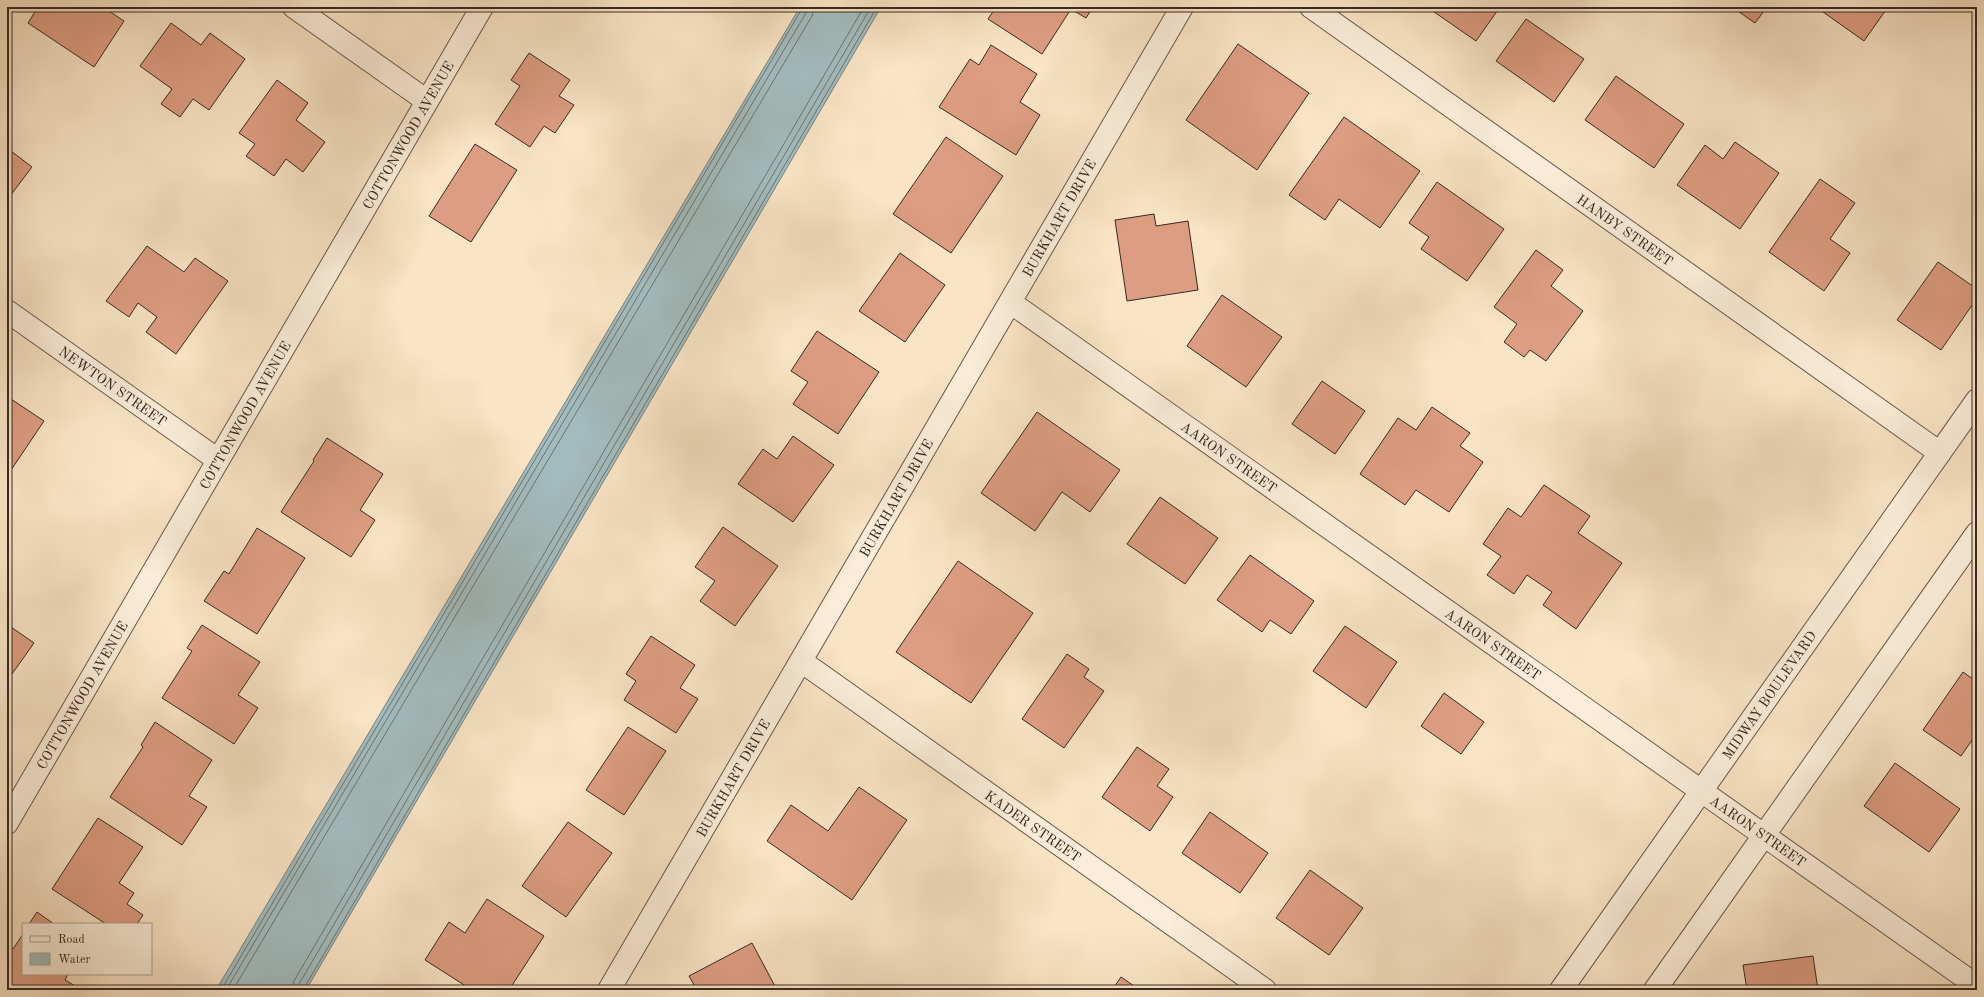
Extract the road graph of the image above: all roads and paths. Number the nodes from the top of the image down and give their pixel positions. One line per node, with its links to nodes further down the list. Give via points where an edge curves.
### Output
1 (294, 7): 5 (street)
2 (482, 7): 5 (street, COTTONWOOD AVENUE)
3 (1182, 7): 6 (street, BURKHART DRIVE)
4 (1310, 7): 9 (street, HANBY STREET)
5 (428, 101): 10 (street, COTTONWOOD AVENUE)
6 (1010, 302): 12 (street, BURKHART DRIVE); 13 (street, AARON STREET)
7 (7, 311): 10 (street, NEWTON STREET)
8 (1977, 400): 9 (street, MIDWAY BOULEVARD)
9 (1940, 453): 13 (street, MIDWAY BOULEVARD)
10 (218, 460): 14 (street, COTTONWOOD AVENUE)
11 (1977, 533): 15 (street)
12 (801, 661): 17 (street, BURKHART DRIVE); 18 (street, KADER STREET)
13 (1701, 792): 15 (street, AARON STREET); 19 (street, MIDWAY BOULEVARD)
14 (8, 820)
15 (1764, 836): 16 (street, AARON STREET); 20 (street)
16 (1977, 986)
17 (609, 990)
18 (1265, 990)
19 (1561, 990)
20 (1655, 990)

